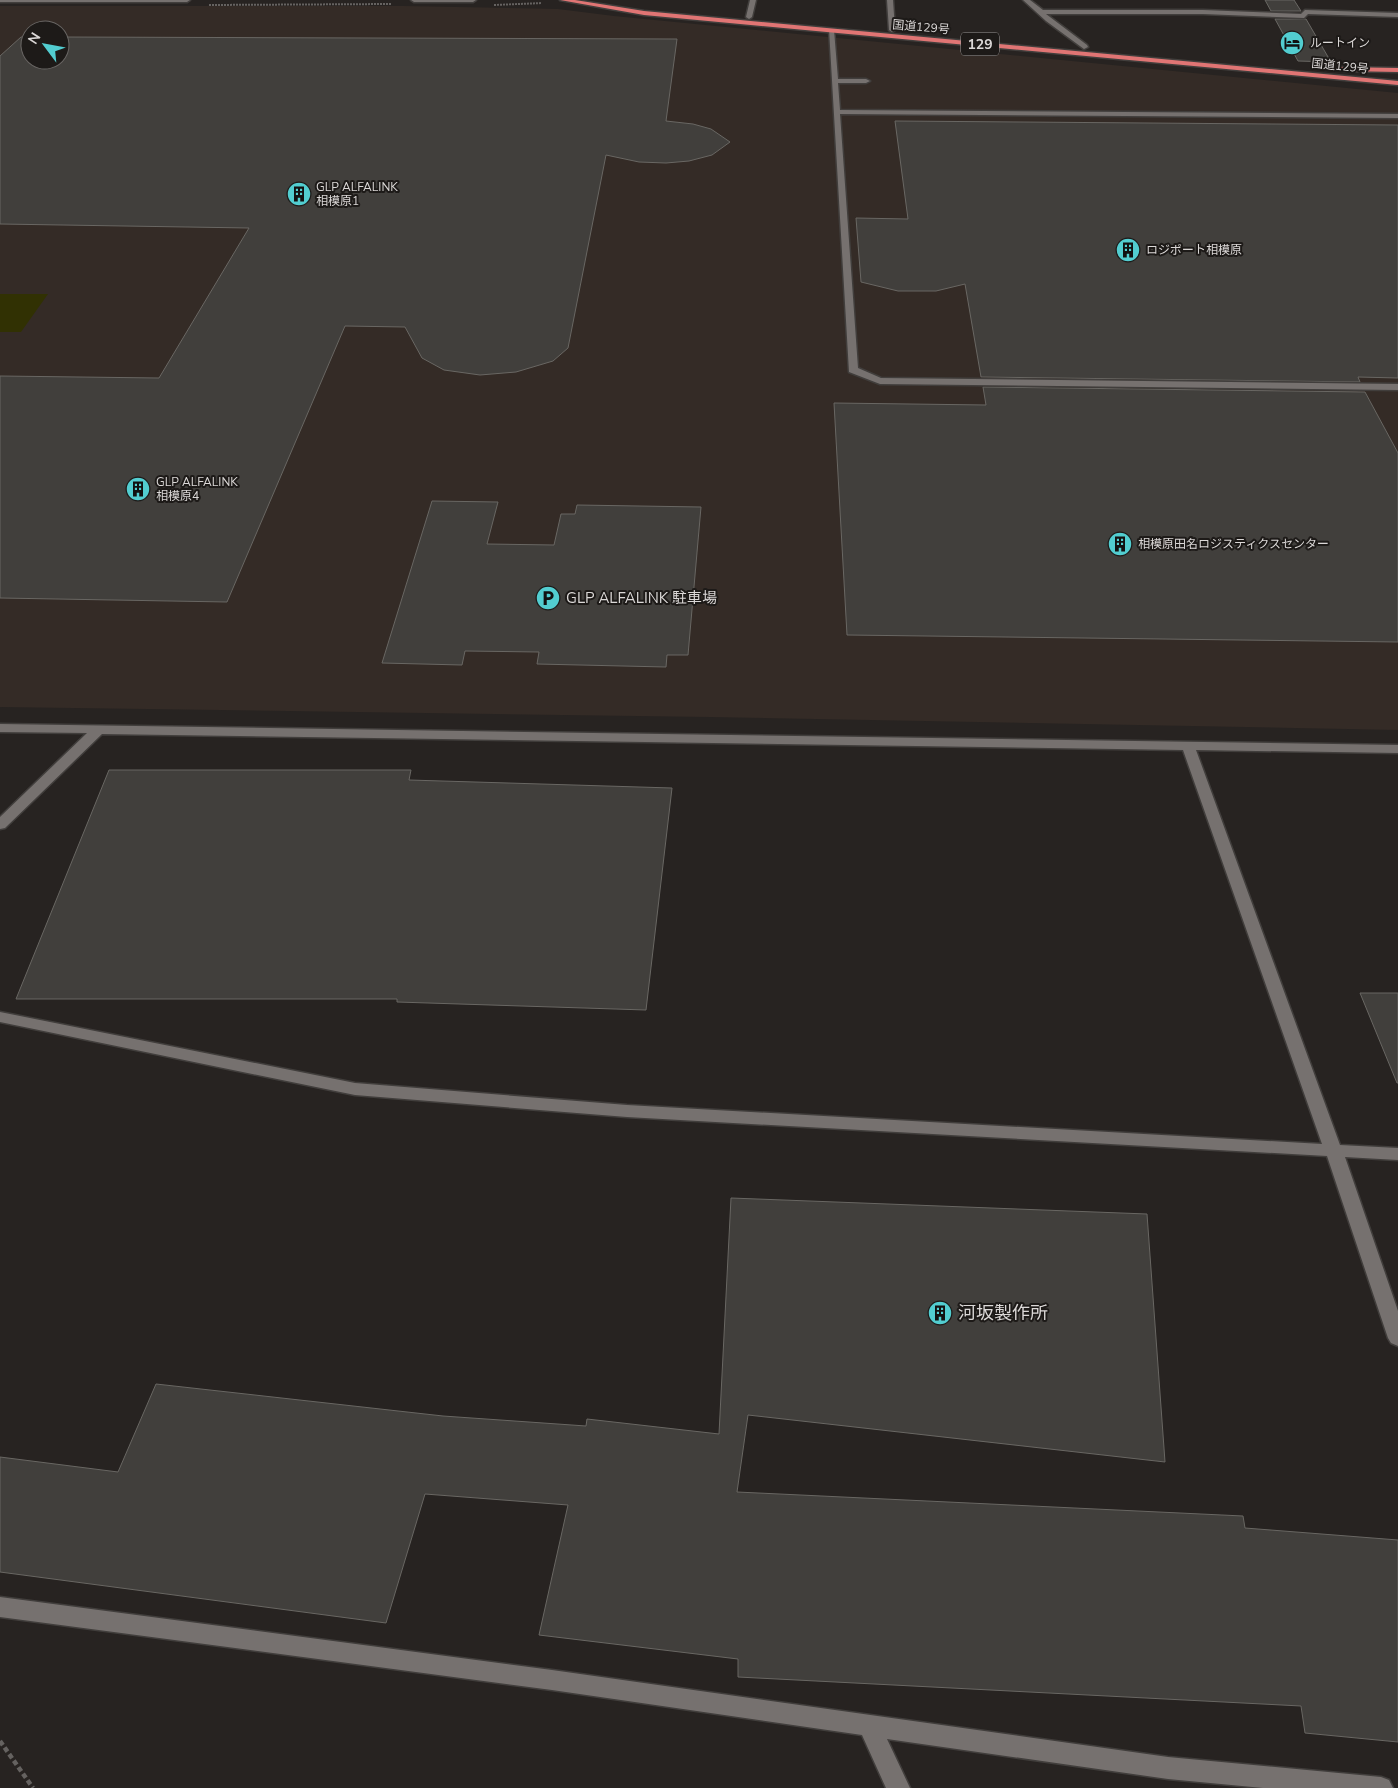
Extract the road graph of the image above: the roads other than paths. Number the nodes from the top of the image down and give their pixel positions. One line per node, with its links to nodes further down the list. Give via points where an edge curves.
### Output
1 (0, 0): 2 (street)
2 (187, 0)
3 (414, 0): 4 (street)
4 (473, 0)
5 (563, 0): 13 (highway, 国道129号 / 129, via 644,13)
6 (601, 0): 12 (highway, 国道129号 / 129)
7 (754, 0): 12 (street)
8 (890, 0): 14 (street)
9 (1026, 0): 10 (street)
10 (1041, 12): 11 (street, via 1126,9 1304,16 1305,12); 15 (street)
11 (1398, 15)
12 (749, 17): 14 (highway, 国道129号 / 129)
13 (831, 30): 16 (highway, 国道129号 / 129); 20 (street)
14 (892, 30): 15 (highway, 国道129号 / 129)
15 (1084, 47): 17 (highway, 国道129号 / 129)
16 (1242, 68): 22 (highway, 国道129号 / 129); 23 (highway, via 1312,82)
17 (1315, 68): 18 (highway); 19 (highway, 国道129号 / 129)
18 (1398, 70)
19 (1398, 75)
20 (834, 81): 21 (street); 24 (street)
21 (866, 81)
22 (1398, 83)
23 (1398, 88)
24 (836, 112): 25 (street); 26 (street, via 853,370 880,381)
25 (1398, 116)
26 (1398, 386)
27 (0, 728): 28 (street)
28 (99, 729): 29 (street); 31 (street)
29 (1188, 746): 30 (street); 33 (street)
30 (1398, 750)
31 (0, 825)
32 (0, 1017): 33 (street, via 355,1089 626,1111)
33 (1334, 1149): 34 (street); 35 (street)
34 (1398, 1154)
35 (1398, 1338)
36 (0, 1607): 37 (street)
37 (869, 1725): 38 (street, via 1168,1768); 39 (street)
38 (1349, 1786): 40 (street)
39 (898, 1788)
40 (1381, 1788)

